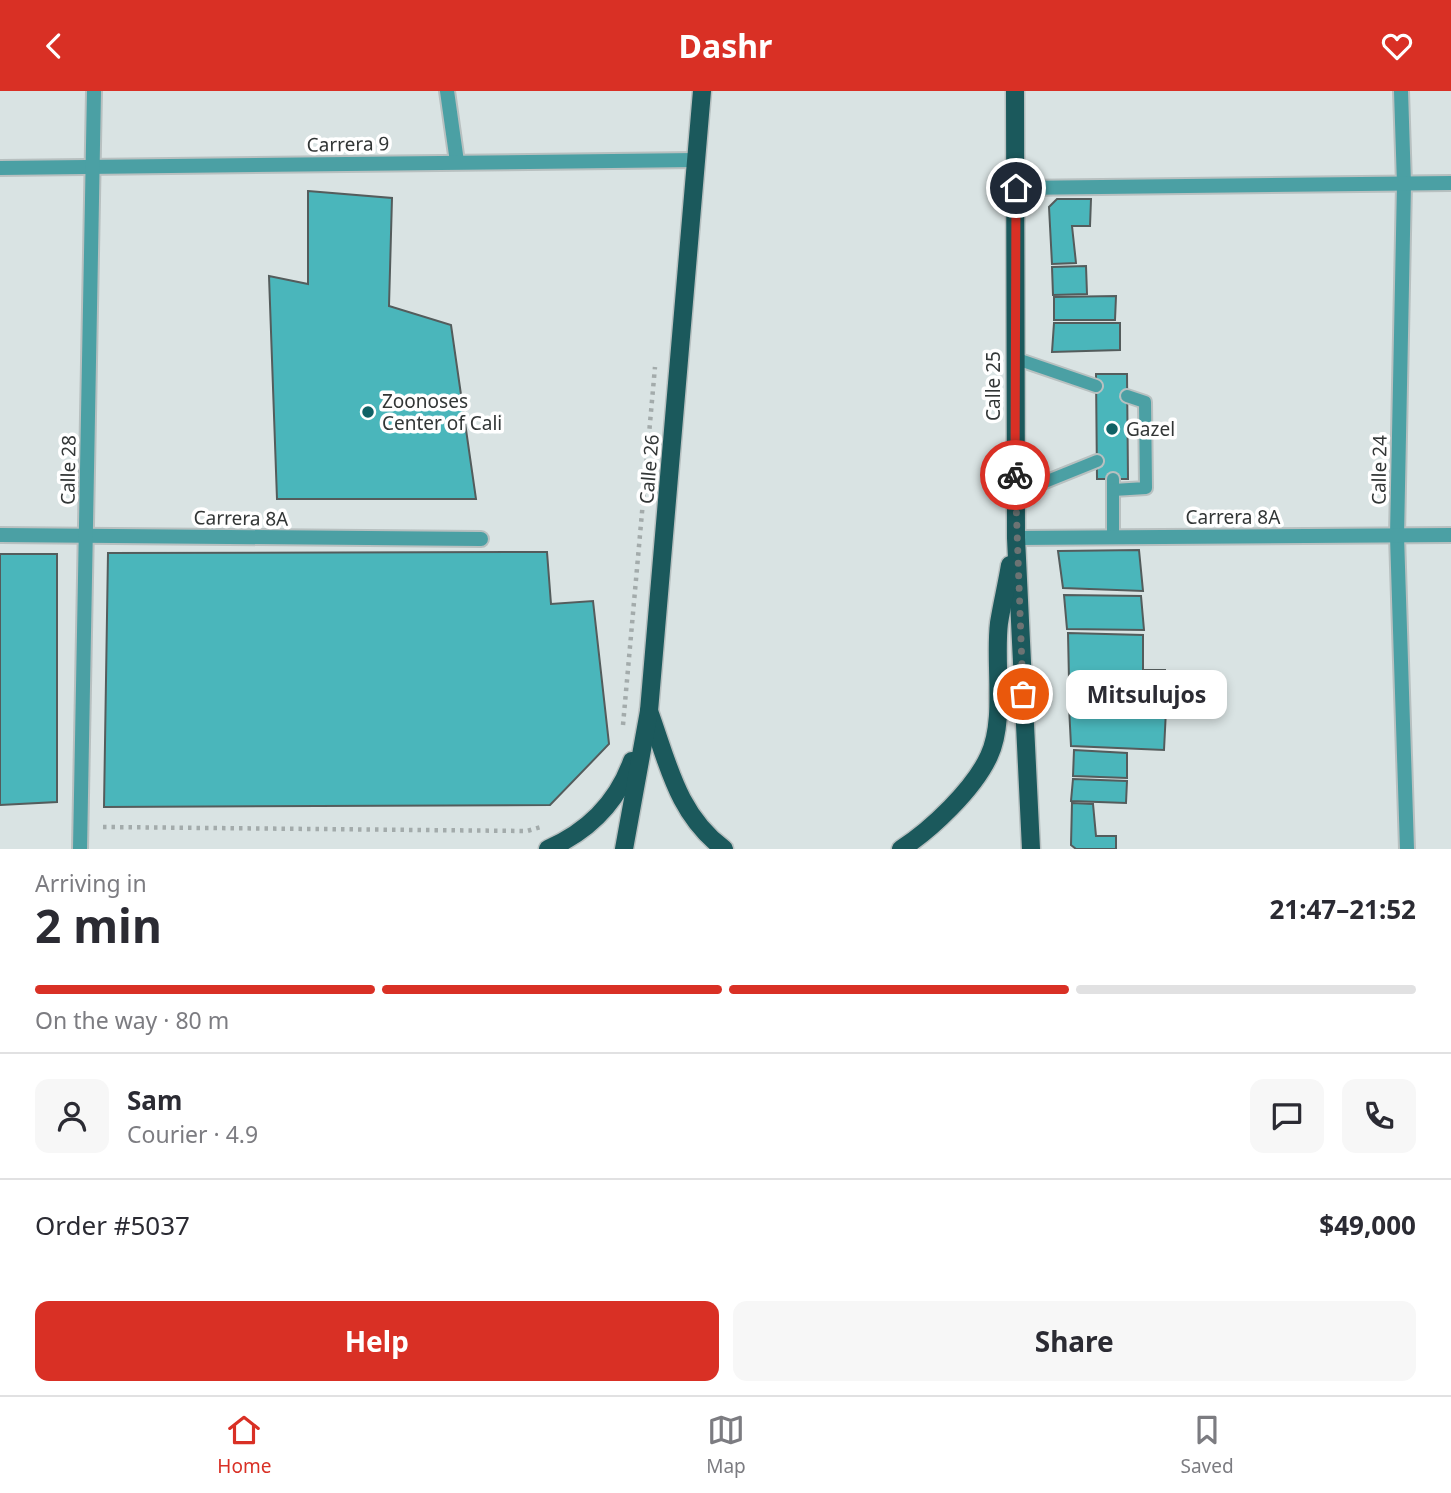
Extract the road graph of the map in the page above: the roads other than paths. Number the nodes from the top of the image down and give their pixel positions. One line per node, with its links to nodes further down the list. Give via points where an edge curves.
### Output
1 (94, 91): 8 (street, Calle 28)
2 (447, 91): 7 (street)
3 (702, 91): 6 (main road, Calle 26)
4 (1015, 91): 12 (main road, Calle 25)
5 (1401, 91): 11 (street, Calle 24)
6 (696, 160): 7 (street, Carrera 9); 25 (main road, Calle 26)
7 (457, 162): 8 (street, Carrera 9)
8 (93, 167): 9 (street, Carrera 9); 19 (street, Calle 28)
9 (0, 168)
10 (1451, 183): 11 (street)
11 (1404, 184): 12 (street); 22 (street, Calle 24)
12 (1016, 188): 13 (main road, Calle 25)
13 (1014, 358): 14 (lane); 17 (main road, Calle 25)
14 (1096, 386)
15 (1127, 396): 21 (lane, via 1145,402 1146,488 1113,484)
16 (1097, 461): 17 (lane)
17 (1015, 494): 23 (main road, Calle 25)
18 (0, 534): 19 (street, Carrera 8A)
19 (86, 535): 24 (street, Carrera 8A); 26 (street, Calle 28)
20 (1451, 535): 22 (street, Carrera 8A)
21 (1113, 536): 22 (street, Carrera 8A); 23 (street, Carrera 8A)
22 (1397, 536): 32 (street, Calle 24)
23 (1016, 538): 30 (main road, via 999,624 996,734 989,757 940,817); 31 (main road, Calle 25)
24 (481, 539)
25 (649, 711): 27 (main road, via 625,781 605,811); 28 (main road, Calle 26); 29 (main road, via 693,821)
26 (80, 849)
27 (548, 849)
28 (624, 849)
29 (724, 849)
30 (901, 849)
31 (1031, 849)
32 (1407, 849)

